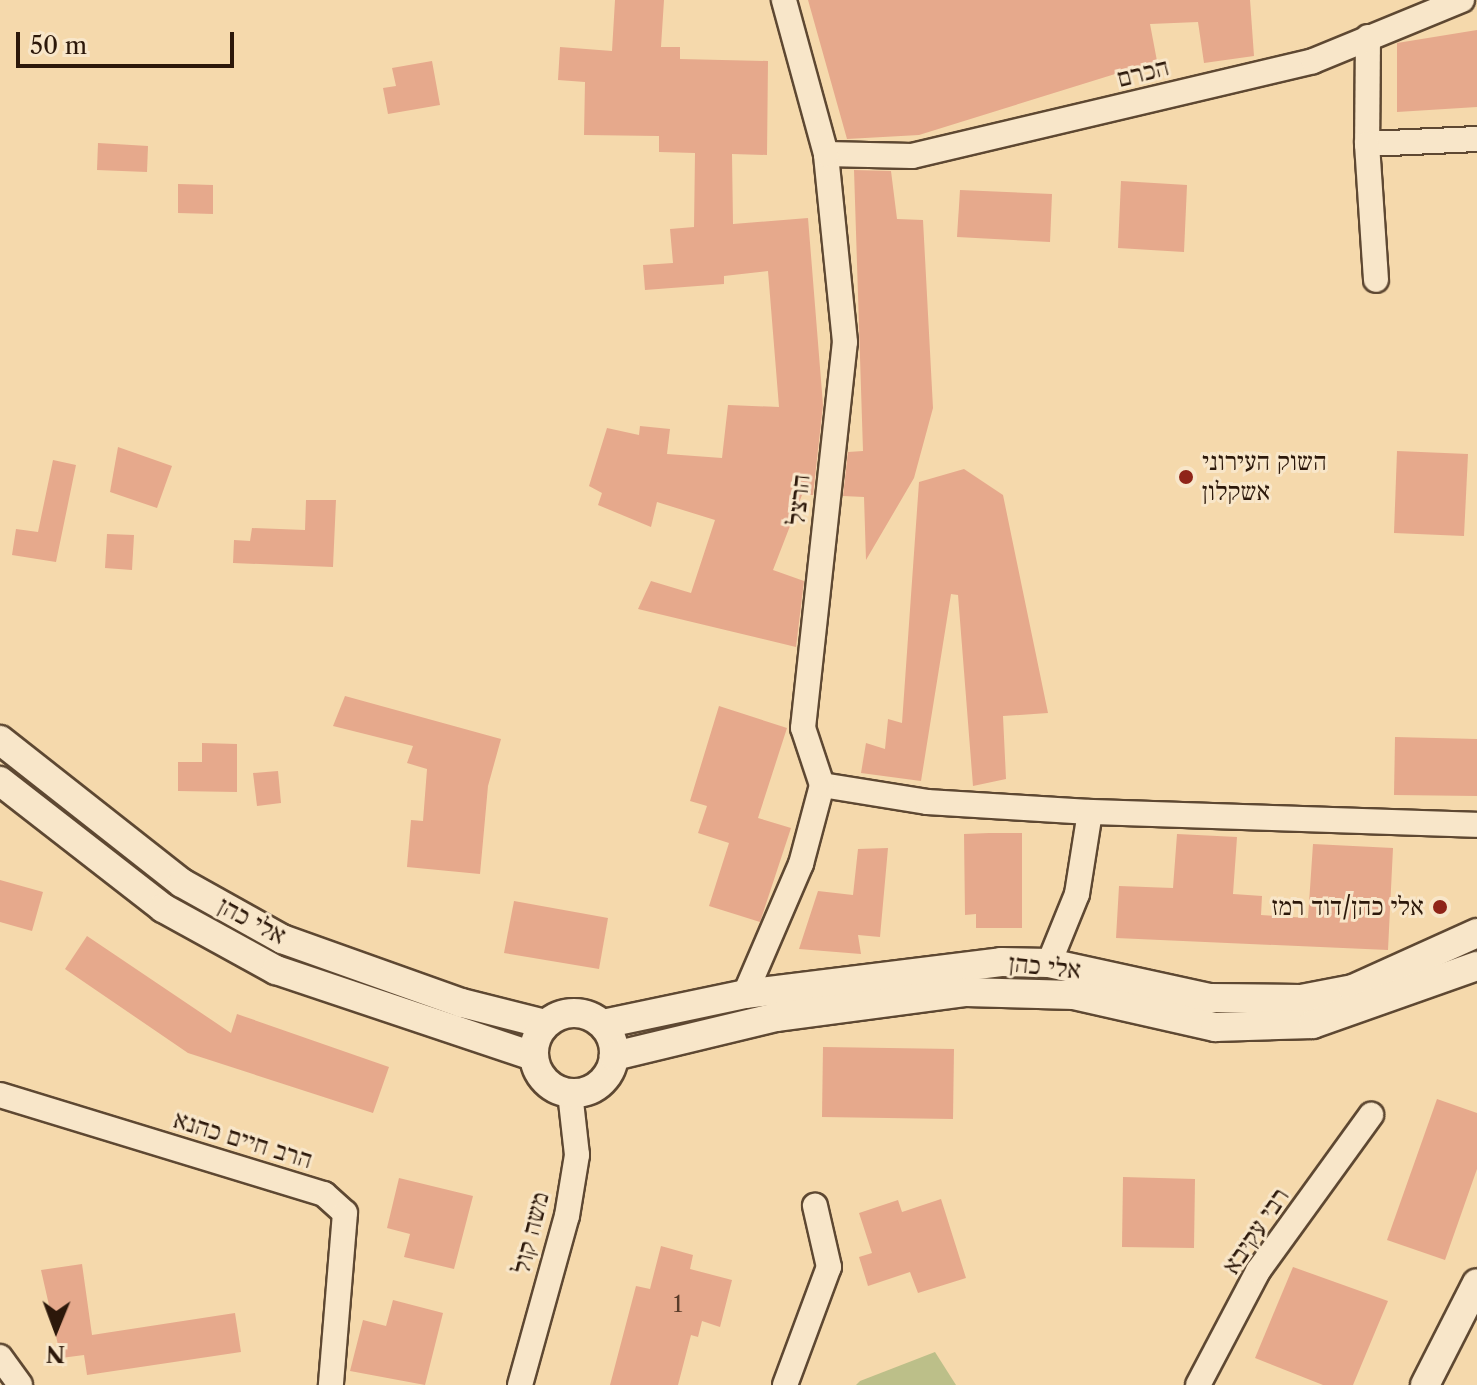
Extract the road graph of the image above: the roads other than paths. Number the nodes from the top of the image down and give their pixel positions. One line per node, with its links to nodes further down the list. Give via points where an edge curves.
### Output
1 (784, 0): 6 (street, הרצל)
2 (1462, 0): 3 (street, הכרם)
3 (1368, 37): 5 (street); 6 (street, הכרם, via 1313,61 912,156)
4 (1477, 139): 5 (street)
5 (1367, 144): 7 (street)
6 (826, 154): 10 (street, הרצל, via 845,342 803,728)
7 (1376, 280)
8 (0, 740): 17 (street, אלי כהן, via 182,883 282,939 462,1003)
9 (0, 781): 19 (street, אלי כהן, via 163,908 276,970)
10 (822, 785): 11 (street, via 927,802); 16 (street, via 801,864)
11 (1090, 812): 12 (street); 14 (street, via 1077,894)
12 (1477, 825)
13 (1477, 933): 14 (street, אלי כהן, via 1353,989 1301,999 1195,996)
14 (1049, 963): 16 (street, אלי כהן, via 938,965)
15 (1477, 966): 20 (street, אלי כהן, via 1313,1024 1215,1027 1074,995 966,992 776,1017)
16 (745, 994): 18 (street, אלי כהן)
17 (545, 1024): 18 (street, via 568,1012); 19 (street)
18 (603, 1024): 20 (street)
19 (533, 1056): 21 (street, via 541,1077)
20 (614, 1056): 21 (street, via 600,1084)
21 (570, 1093): 29 (street, משה קול, via 577,1155 572,1185)
22 (0, 1095): 28 (street, הרב חיים כהנא, via 324,1194 345,1213)
23 (1371, 1115): 31 (street, רבי עקיבא, via 1258,1271)
24 (815, 1206): 30 (street, via 829,1267)
25 (1477, 1283): 32 (street)
26 (0, 1357): 27 (street)
27 (20, 1385)
28 (331, 1385)
29 (520, 1385)
30 (785, 1385)
31 (1198, 1385)
32 (1425, 1385)

